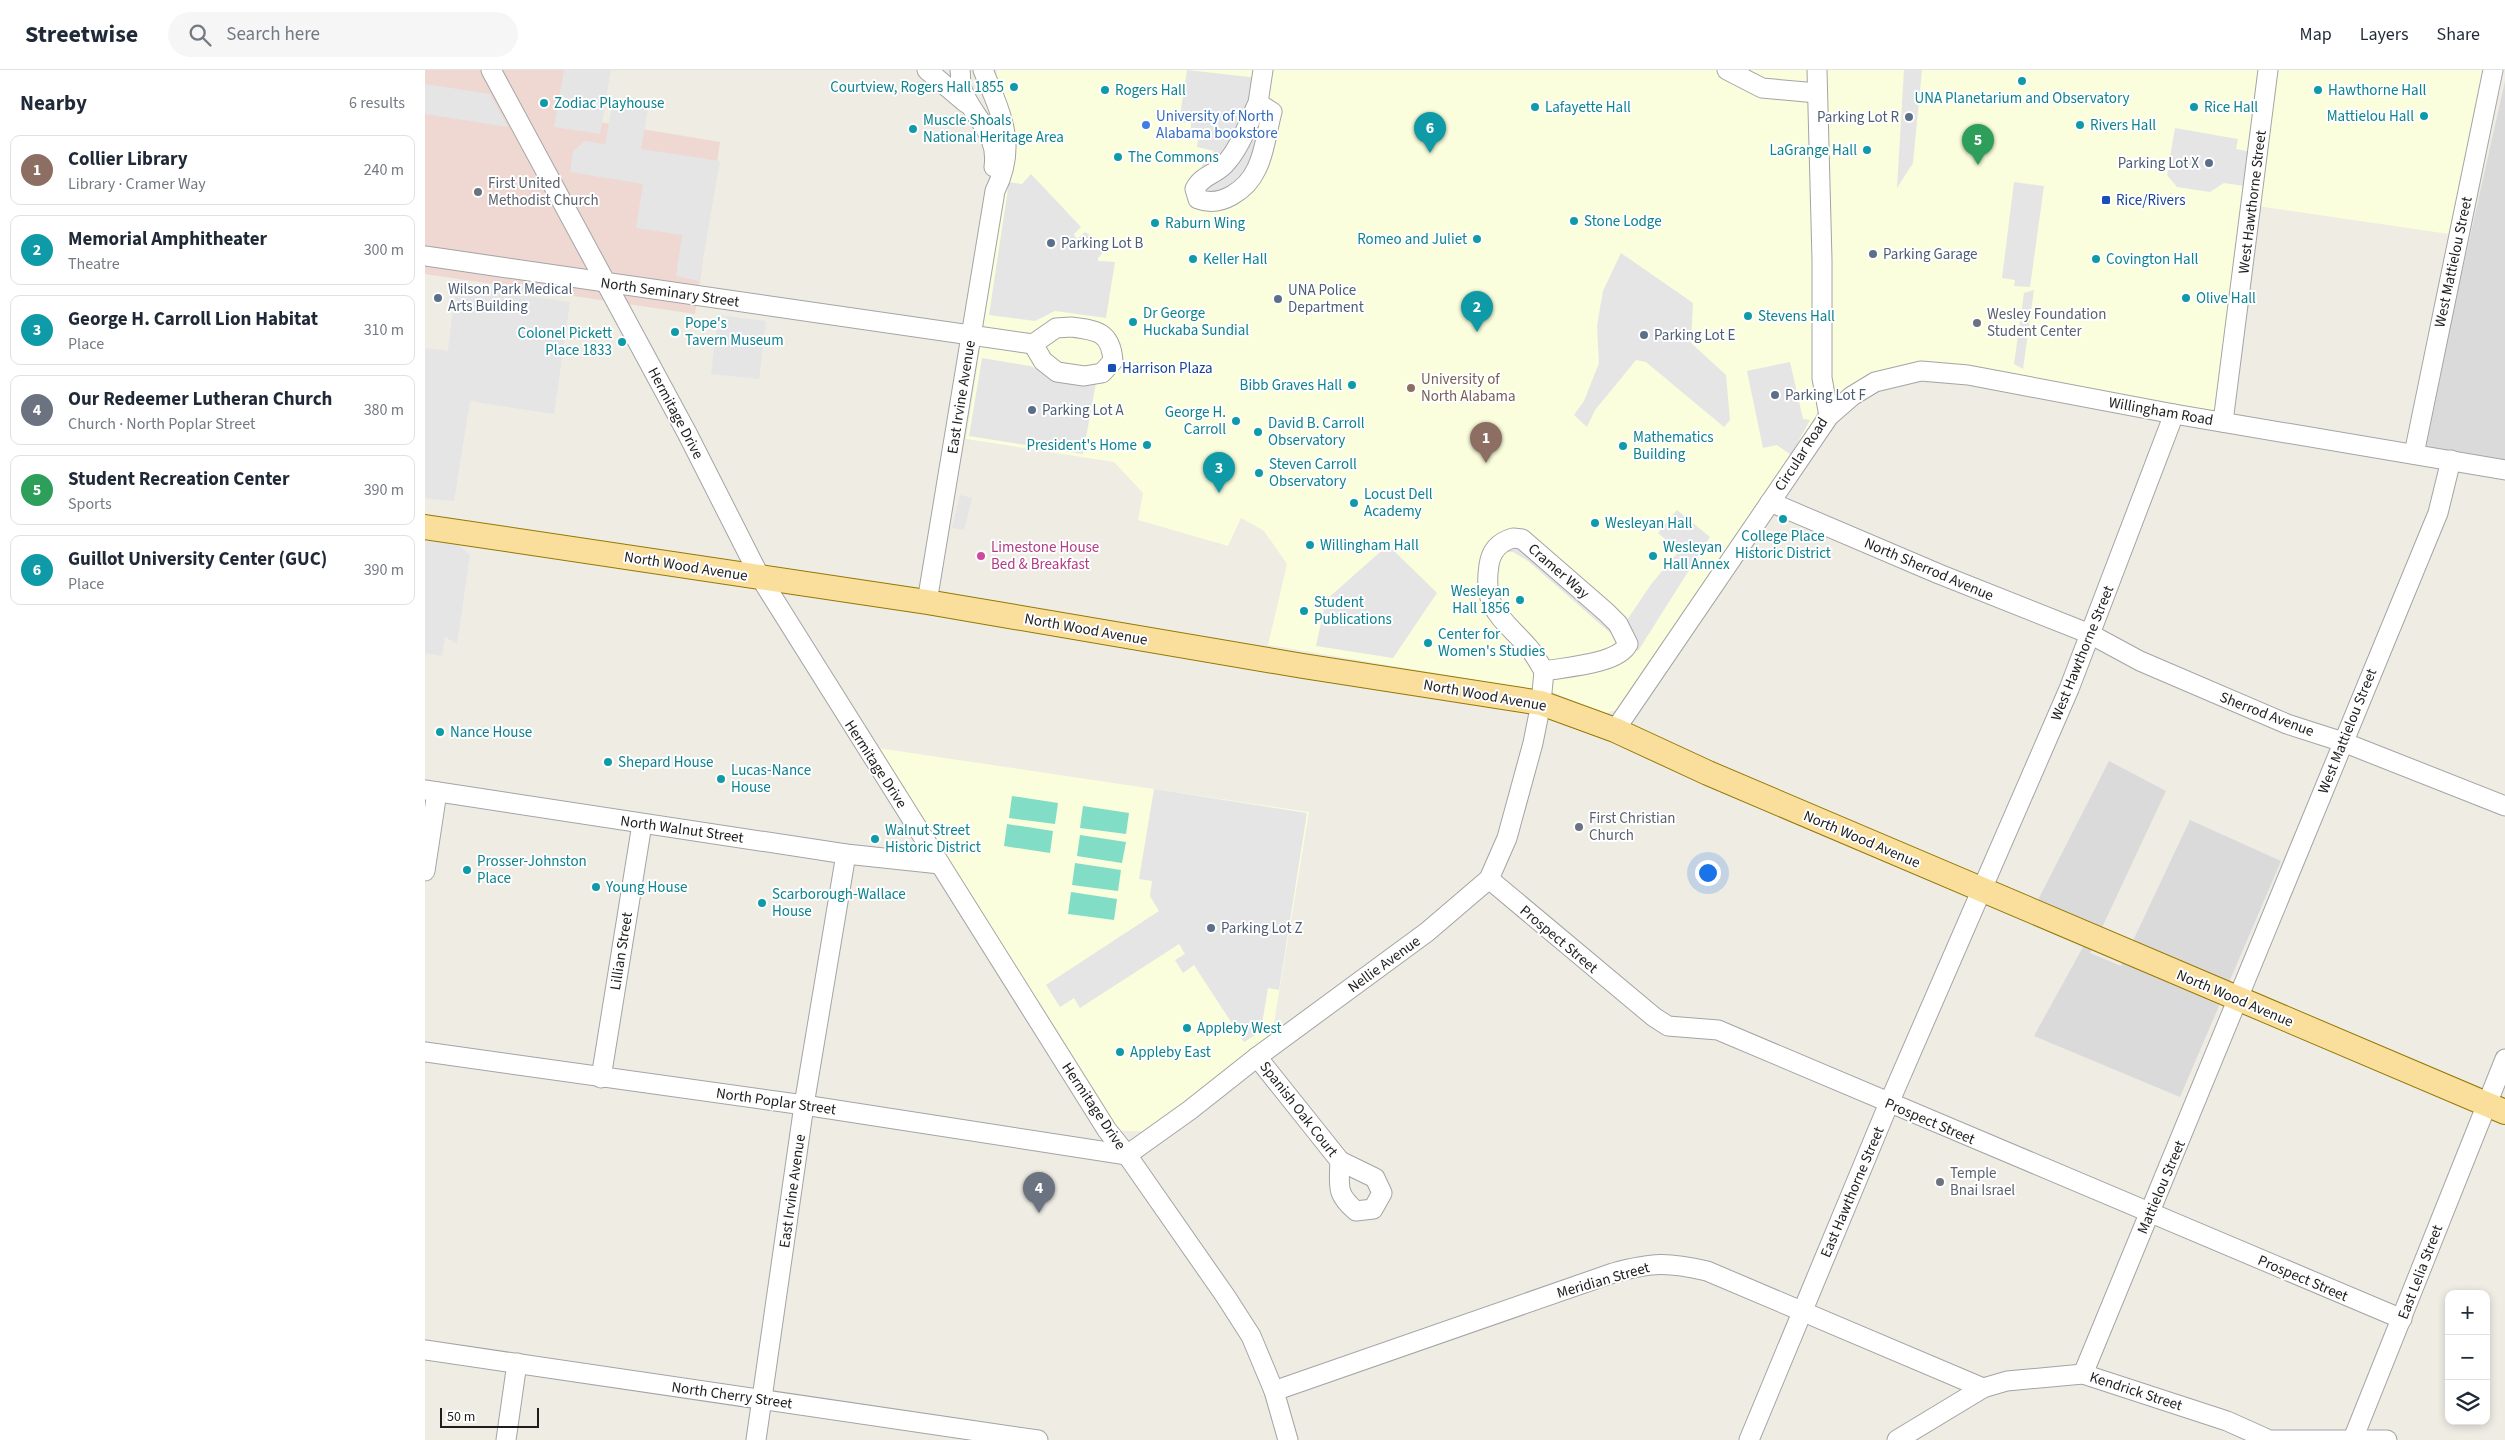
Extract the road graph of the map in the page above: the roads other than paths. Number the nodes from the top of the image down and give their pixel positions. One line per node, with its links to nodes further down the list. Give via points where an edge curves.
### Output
1 (491, 70): 15 (street, Hermitage Drive)
2 (927, 70): 12 (street)
3 (960, 70): 12 (street, East Irvine Avenue, via 962,88)
4 (983, 70): 13 (street, East Irvine Avenue, via 1000,111 1007,142 1004,172)
5 (1263, 70): 11 (street)
6 (1727, 70): 10 (street, via 1762,88)
7 (1817, 70): 10 (street, Circular Road)
8 (2267, 70): 20 (street, West Hawthorne Street)
9 (2493, 70): 21 (street, West Mattielou Street)
10 (1817, 93): 19 (street, Circular Road, via 1822,378)
11 (1265, 108): 11 (street, via 1224,165 1199,181 1195,189 1198,199 1208,203 1225,199 1244,187 1257,169)
12 (972, 109): 13 (street, East Irvine Avenue, via 995,144)
13 (995, 191): 16 (street, East Irvine Avenue)
14 (425, 256): 15 (street, North Seminary Street)
15 (605, 283): 16 (street, North Seminary Street); 26 (street, Hermitage Drive, via 687,433)
16 (971, 336): 17 (street, North Seminary Street); 27 (street, East Irvine Avenue)
17 (1033, 344)
18 (2174, 414): 19 (street, Willingham Road, via 1968,375 1921,371 1875,382 1851,396); 20 (street, Willingham Road); 28 (street, West Hawthorne Street)
19 (1829, 416): 24 (street, Circular Road)
20 (2223, 422): 21 (street, Willingham Road)
21 (2414, 454): 22 (street, Willingham Road)
22 (2451, 460): 23 (street, Willingham Road); 32 (street, West Mattielou Street, via 2438,513)
23 (2505, 470)
24 (1770, 502): 28 (street, North Sherrod Avenue); 31 (street, Circular Road)
25 (425, 527): 26 (main road, North Wood Avenue)
26 (760, 577): 27 (main road, North Wood Avenue); 37 (street, Hermitage Drive)
27 (927, 602): 30 (main road, North Wood Avenue)
28 (2090, 634): 32 (street, Sherrod Avenue, via 2184,681 2287,724); 40 (street, West Hawthorne Street)
29 (1544, 671): 29 (street, Cramer Way, via 1615,656 1625,651 1628,644 1618,624 1606,612 1522,539 1513,538 1497,546 1491,557 1486,583 1489,599); 30 (street)
30 (1541, 703): 31 (main road, North Wood Avenue); 39 (street, Nellie Avenue, via 1507,838)
31 (1615, 730): 40 (main road, North Wood Avenue, via 1708,774)
32 (2343, 742): 34 (street, Sherrod Avenue); 41 (street, West Mattielou Street)
33 (431, 791): 35 (street, North Walnut Street); 38 (street)
34 (2505, 806)
35 (642, 824): 36 (street, North Walnut Street); 45 (street, Lillian Street)
36 (846, 854): 37 (street, North Walnut Street); 47 (street, East Irvine Avenue)
37 (940, 864): 49 (street, Hermitage Drive, via 1107,1130)
38 (425, 871)
39 (1489, 879): 43 (street, Nellie Avenue, via 1427,932); 46 (street, Prospect Street, via 1668,1026 1718,1030)
40 (1982, 890): 41 (main road, North Wood Avenue); 46 (street, East Hawthorne Street)
41 (2239, 999): 48 (main road, North Wood Avenue); 51 (street, Mattielou Street)
42 (425, 1052): 45 (street, North Poplar Street)
43 (1257, 1056): 49 (street, Nellie Avenue); 50 (street, Spanish Oak Court)
44 (2505, 1059): 48 (street, East Lelia Street)
45 (601, 1078): 47 (street, North Poplar Street)
46 (1889, 1103): 51 (street, Prospect Street); 52 (street, East Hawthorne Street)
47 (804, 1104): 49 (street, North Poplar Street); 59 (street, East Irvine Avenue)
48 (2495, 1108): 53 (street, East Lelia Street)
49 (1127, 1155): 58 (street, Hermitage Drive, via 1251,1336)
50 (1340, 1162)
51 (2150, 1213): 53 (street, Prospect Street); 56 (street, Mattielou Street)
52 (1802, 1312): 57 (street, Meridian Street); 58 (street, Meridian Street, via 1707,1271 1676,1264 1644,1264); 67 (street, East Hawthorne Street)
53 (2402, 1319): 62 (street, East Lelia Street)
54 (425, 1350): 55 (street, North Cherry Street)
55 (517, 1363): 59 (street, North Cherry Street); 63 (street)
56 (2083, 1374): 57 (street, Kendrick Street, via 2007,1381); 61 (street, Kendrick Street, via 2218,1418)
57 (1983, 1388): 68 (street, Kendrick Street)
58 (1274, 1391): 66 (street, Hermitage Drive)
59 (762, 1400): 60 (street, North Cherry Street); 64 (street, East Irvine Avenue)
60 (998, 1437): 65 (street, North Cherry Street)
61 (2264, 1439): 62 (street)
62 (2353, 1439): 69 (street)
63 (506, 1440)
64 (756, 1440)
65 (1038, 1440)
66 (1288, 1440)
67 (1749, 1440)
68 (1897, 1440)
69 (2387, 1440)

